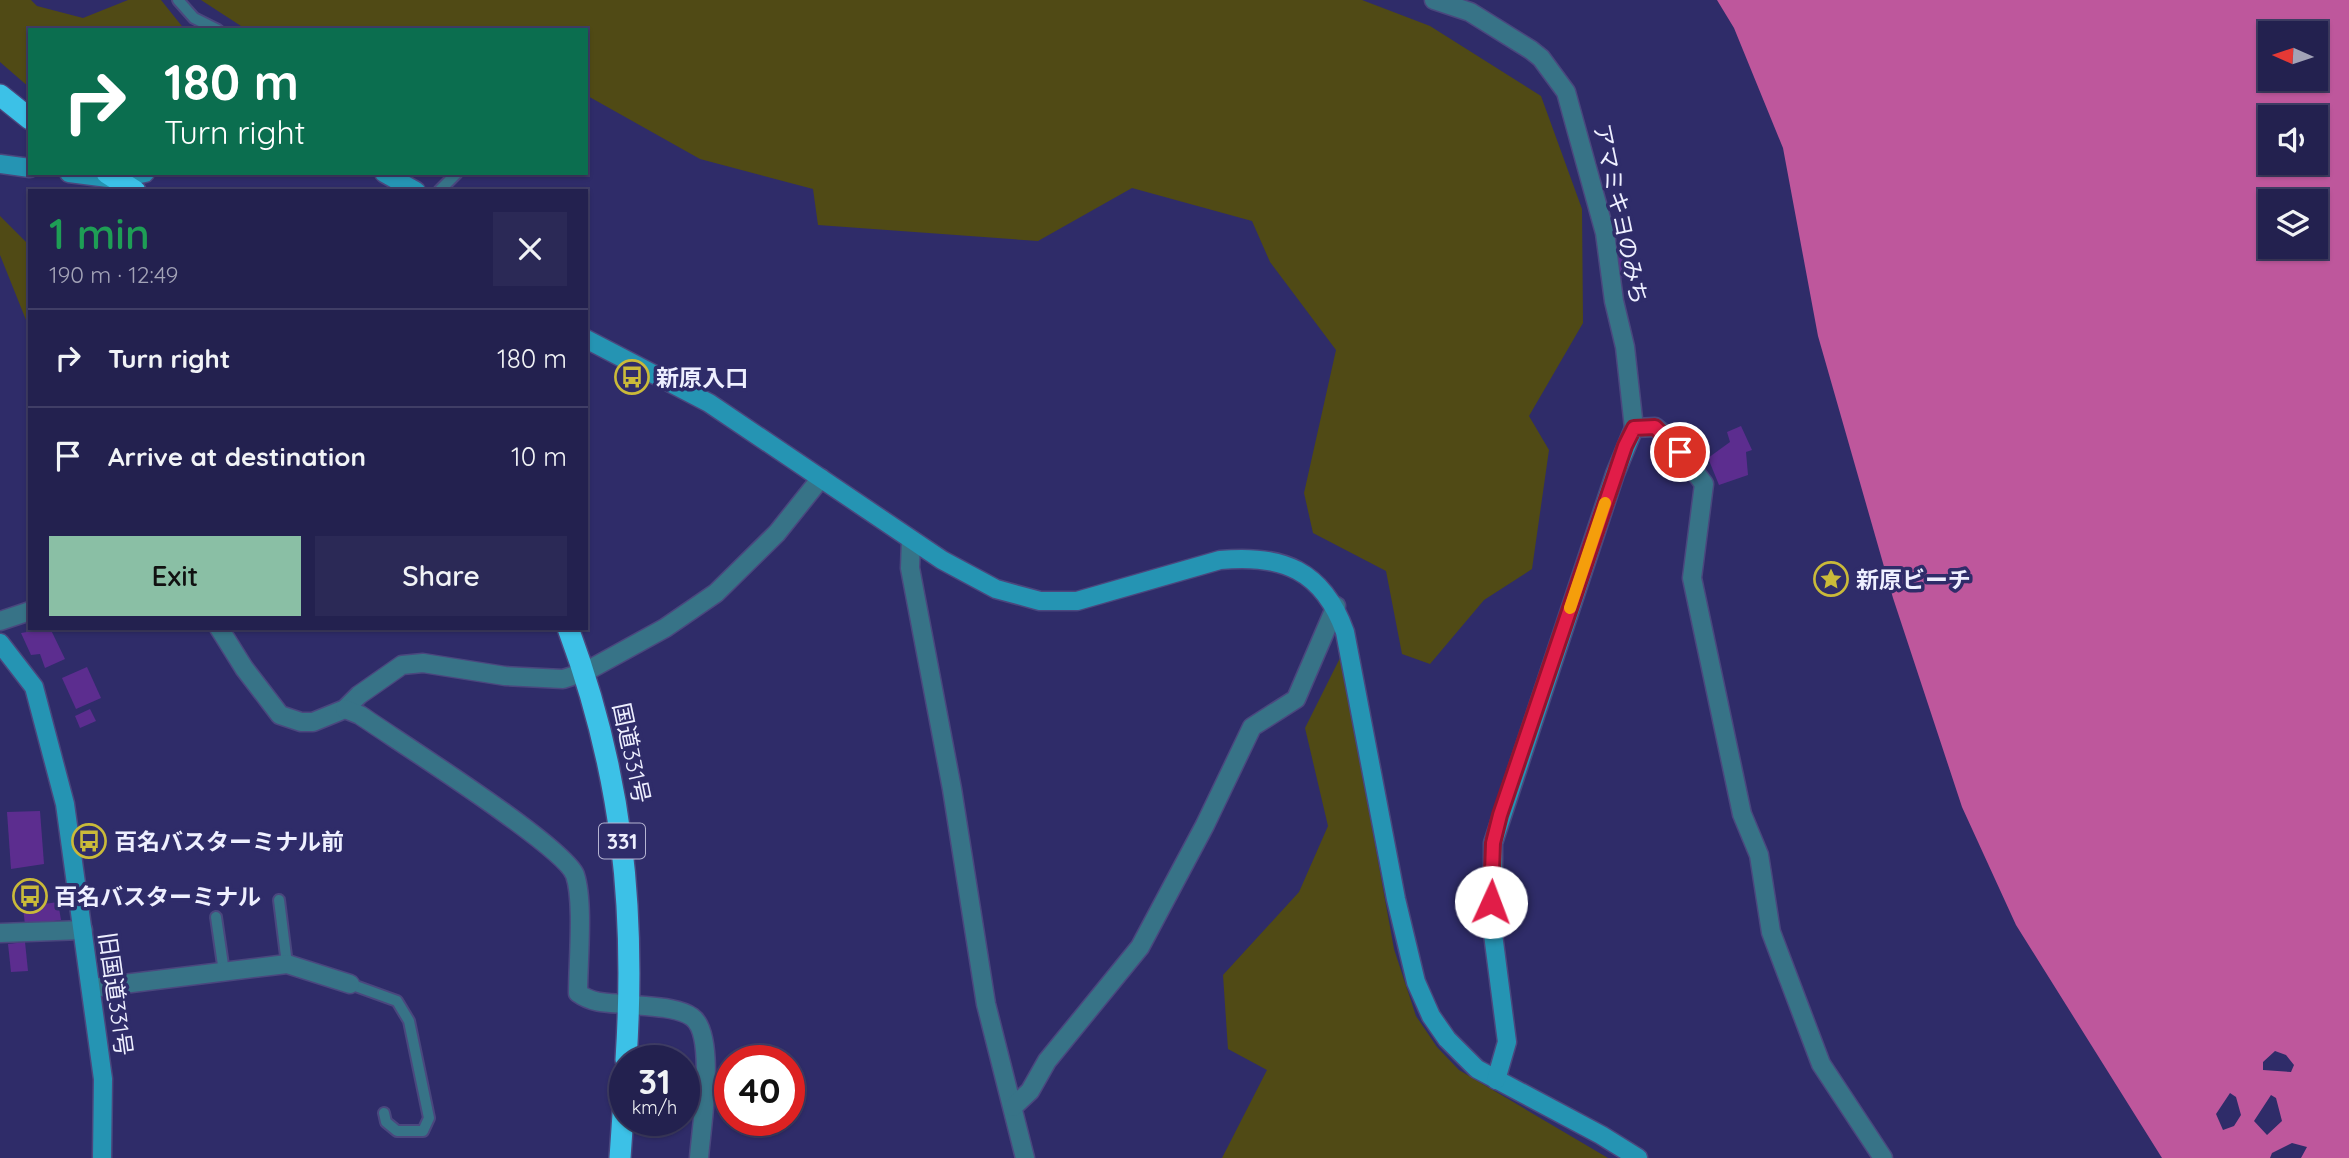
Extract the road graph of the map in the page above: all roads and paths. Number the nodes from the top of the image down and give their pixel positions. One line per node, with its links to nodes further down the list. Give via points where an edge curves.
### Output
1 (178, 0): 3 (lane, via 194,18)
2 (1434, 0): 15 (street, アマミキヨのみち, via 1470,12 1531,50 1566,92 1605,233)
3 (214, 28)
4 (0, 95): 5 (highway)
5 (28, 117)
6 (0, 164): 7 (street)
7 (28, 168)
8 (388, 175): 12 (street)
9 (455, 175): 13 (lane)
10 (111, 176): 11 (highway)
11 (132, 189)
12 (412, 189)
13 (441, 189)
14 (588, 340): 16 (street, via 709,403)
15 (1634, 428): 36 (street, via 1493,843 1493,934 1507,1042); 45 (street, via 1655,427 1671,440 1703,484 1692,578 1742,814 1759,855 1771,932 1821,1064)
16 (821, 478): 17 (street); 24 (street, via 777,533 716,593)
17 (911, 540): 18 (street, via 996,589 1040,601 1097,597 1220,560 1242,558 1290,566 1317,584); 37 (street, via 909,568 952,789 986,1003)
18 (1336, 606): 36 (street, via 1416,982 1447,1039 1477,1069); 37 (street, via 1296,699 1252,727 1140,947)
19 (28, 612): 20 (street)
20 (0, 621)
21 (220, 630): 25 (street, via 280,715 313,722)
22 (569, 630): 24 (highway, 国道331号 / 331)
23 (0, 643): 28 (street, 旧国道331号, via 34,687 54,754)
24 (585, 671): 25 (street, via 556,679 423,663 402,665); 34 (highway, 国道331号 / 331, via 619,815)
25 (345, 709): 34 (street, via 527,828 573,871 578,900 578,993 599,1003)
26 (278, 900): 30 (lane)
27 (216, 917): 31 (lane)
28 (83, 930): 29 (street); 33 (street, 旧国道331号)
29 (0, 933)
30 (288, 964): 31 (street); 32 (street)
31 (224, 972): 33 (street)
32 (350, 984): 38 (lane, via 397,1001 410,1021 429,1118 423,1131 397,1131 386,1122)
33 (91, 988): 40 (street, 旧国道331号, via 103,1079)
34 (629, 1004): 35 (highway, 国道331号 / 331); 42 (street, via 681,1013 700,1027 706,1052)
35 (627, 1045)
36 (1496, 1080): 44 (street)
37 (1013, 1107): 43 (street)
38 (384, 1113)
39 (622, 1136): 41 (highway)
40 (102, 1158)
41 (620, 1158)
42 (699, 1158)
43 (1025, 1158)
44 (1638, 1158)
45 (1883, 1158)

